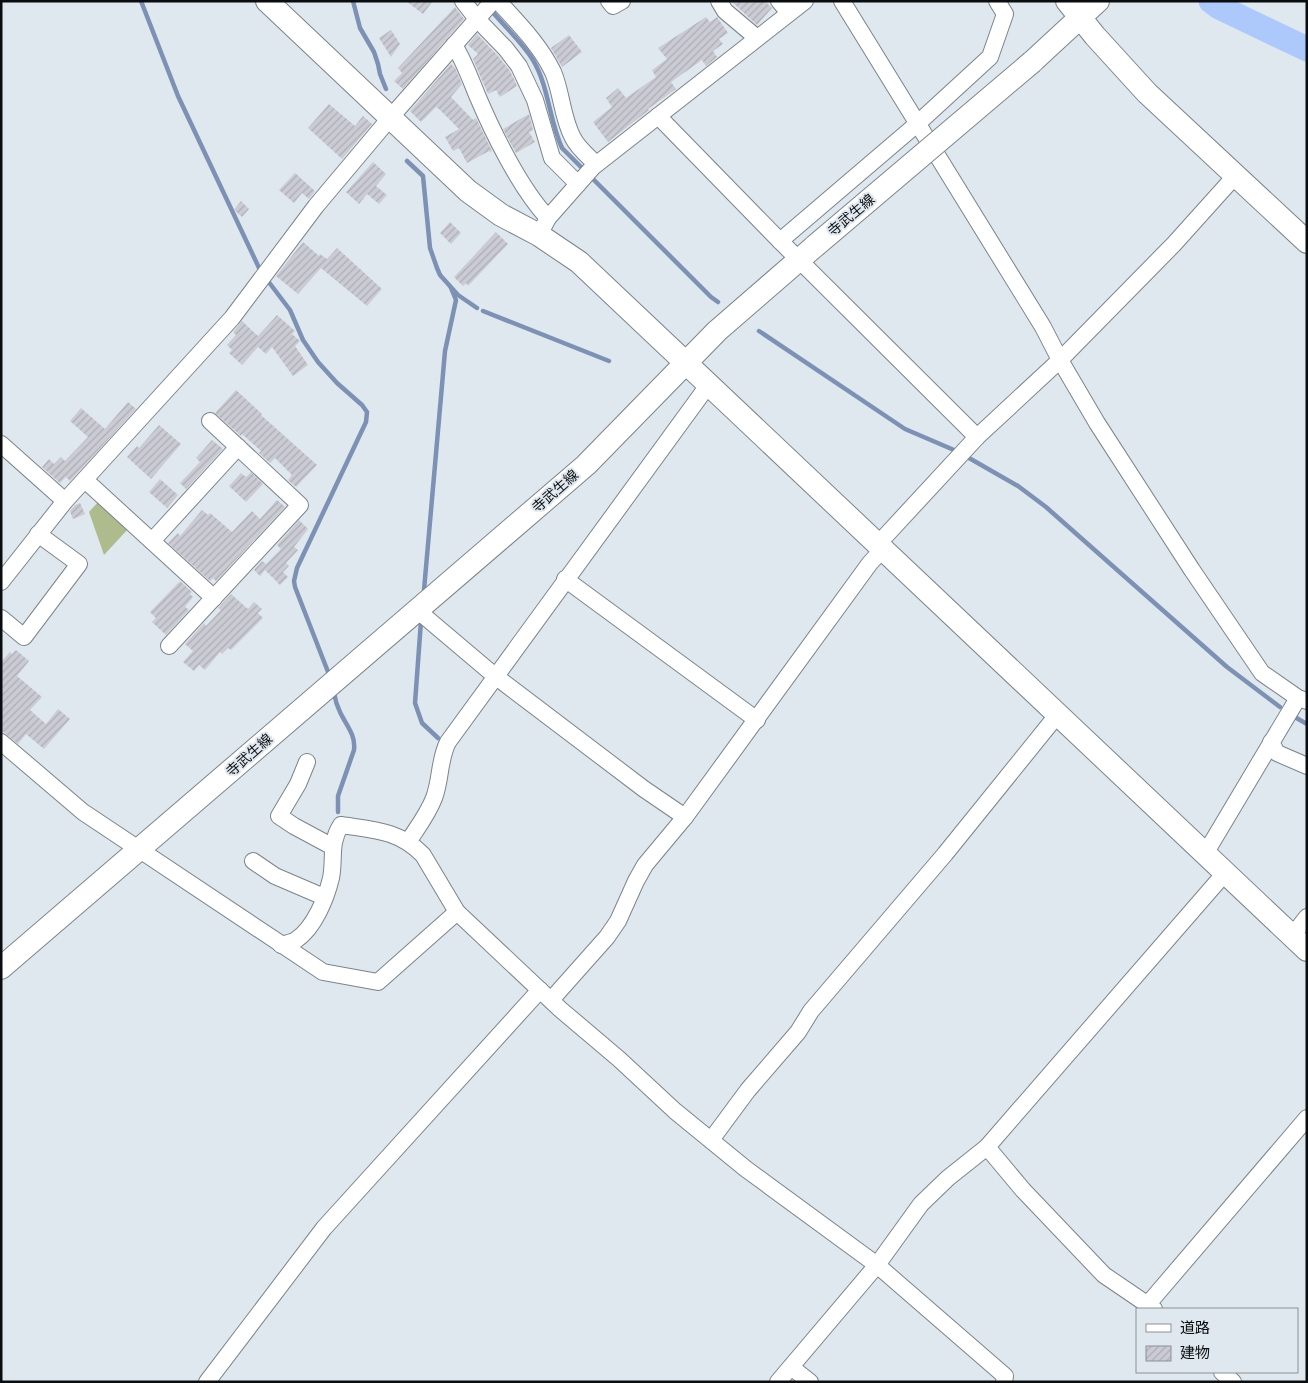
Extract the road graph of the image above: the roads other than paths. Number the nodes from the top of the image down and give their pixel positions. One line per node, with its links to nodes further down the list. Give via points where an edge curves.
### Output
1 (266, 1): 18 (street)
2 (463, 1): 14 (street)
3 (493, 1): 14 (street)
4 (498, 1): 20 (street, via 547,61 572,137)
5 (609, 1): 6 (street, via 613,6)
6 (622, 1)
7 (719, 1): 15 (street, via 725,12)
8 (805, 1): 12 (street)
9 (842, 1): 19 (street)
10 (997, 1): 19 (street, via 1005,14 990,57)
11 (1098, 1): 13 (street, 寺武生線)
12 (784, 7): 15 (street)
13 (1073, 9): 21 (street, via 1147,93); 26 (street, 寺武生線, bridge, via 1032,62)
14 (480, 16): 16 (street); 22 (street, via 519,66 535,100 552,158)
15 (757, 38): 17 (street)
16 (454, 46): 18 (street); 23 (street)
17 (658, 116): 20 (street); 24 (street)
18 (390, 118): 23 (street, via 485,204 501,215); 34 (street, via 316,206 232,318)
19 (917, 124): 24 (street); 27 (street, via 1043,327)
20 (595, 165): 22 (street)
21 (1236, 175): 25 (street); 27 (street, via 1174,244)
22 (580, 182): 23 (street)
23 (544, 226): 28 (street)
24 (780, 241): 26 (street)
25 (1307, 242)
26 (807, 253): 28 (street, 寺武生線); 31 (street)
27 (1060, 360): 31 (street); 46 (street, via 1096,423 1262,673)
28 (685, 362): 29 (street); 42 (street, 寺武生線, via 586,464)
29 (709, 384): 38 (street); 39 (street)
30 (210, 421): 33 (street)
31 (977, 437): 38 (street)
32 (1, 444): 35 (street)
33 (238, 447): 37 (street); 41 (street, via 300,505)
34 (85, 480): 35 (street); 37 (street)
35 (65, 501): 36 (street)
36 (38, 534): 40 (street); 43 (street, via 79,564 24,637)
37 (152, 541): 41 (street)
38 (880, 546): 47 (street); 48 (street)
39 (565, 580): 45 (street); 48 (street)
40 (1, 582)
41 (214, 598): 44 (street)
42 (418, 610): 45 (street); 56 (street, 寺武生線)
43 (1, 618)
44 (169, 646)
45 (495, 676): 53 (street); 54 (street, via 446,746 433,800)
46 (1302, 699): 50 (street)
47 (1058, 714): 57 (street); 68 (street, via 945,854 811,1011 798,1032 748,1090)
48 (757, 720): 53 (street)
49 (1, 742): 56 (street, via 83,812)
50 (1272, 742): 52 (street, via 1277,753); 57 (street)
51 (307, 762): 55 (street, via 279,816)
52 (1307, 766)
53 (685, 818): 66 (street, via 645,865 607,937)
54 (408, 842): 55 (street, via 386,832 341,825 334,836); 61 (street, via 430,865)
55 (333, 847): 60 (street, via 331,877)
56 (140, 849): 64 (street); 65 (street, 寺武生線)
57 (1205, 854): 59 (street)
58 (253, 862): 60 (street)
59 (1226, 873): 63 (street); 69 (street)
60 (324, 897): 64 (street, via 307,931 294,942)
61 (457, 912): 64 (street, via 378,982 323,972); 66 (street)
62 (1307, 916): 63 (street)
63 (1299, 943)
64 (281, 944)
65 (1, 968)
66 (546, 995): 68 (street); 74 (street, via 324,1228)
67 (1307, 1118): 71 (street)
68 (711, 1140): 70 (street)
69 (987, 1147): 70 (street, via 920,1204); 71 (street, via 1104,1275)
70 (877, 1265): 72 (street); 77 (street, via 1005,1376)
71 (1151, 1307)
72 (791, 1366): 75 (street); 76 (street)
73 (1223, 1373): 78 (street)
74 (207, 1382)
75 (778, 1382)
76 (810, 1382)
77 (1004, 1382)
78 (1233, 1382)

